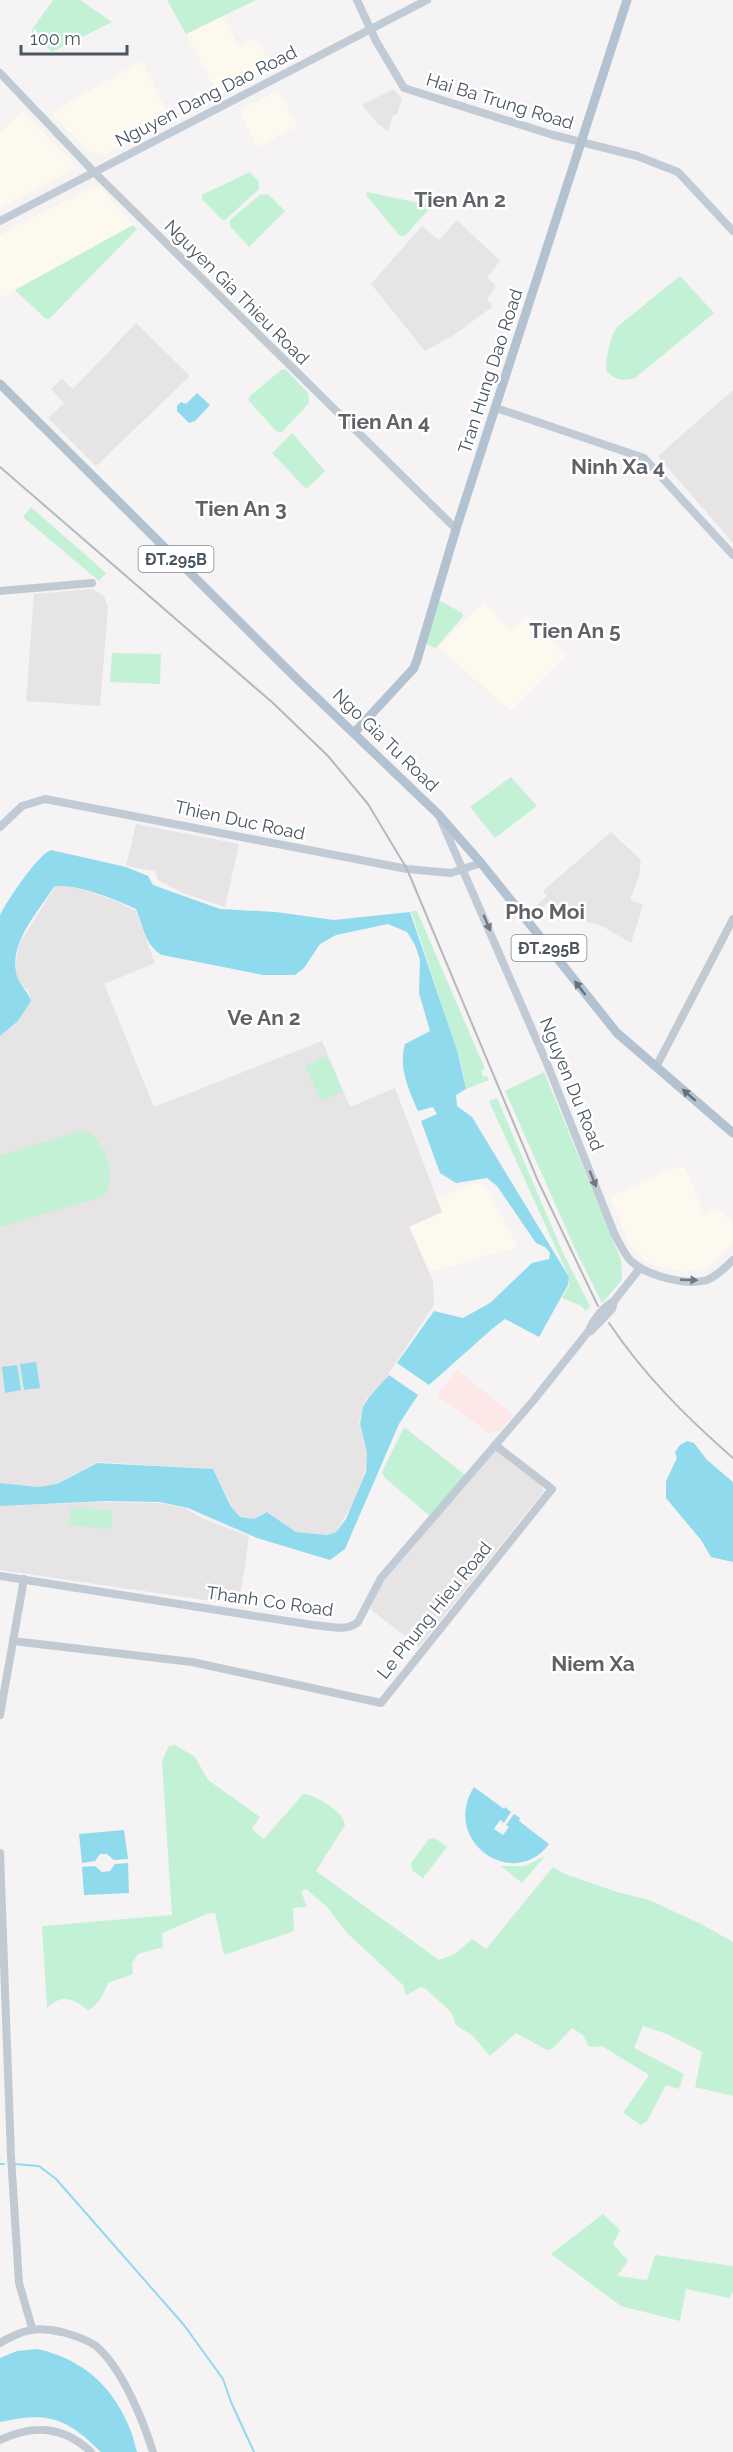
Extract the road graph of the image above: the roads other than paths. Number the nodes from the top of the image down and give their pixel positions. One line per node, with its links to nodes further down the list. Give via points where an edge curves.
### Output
1 (357, 0): 4 (main road, Hai Ba Trung Road)
2 (427, 0): 4 (main road, Nguyen Dang Dao Road)
3 (627, 0): 6 (main road, Tran Hung Dao Road)
4 (370, 30): 6 (main road, Hai Ba Trung Road, via 406,89); 7 (main road, Nguyen Dang Dao Road)
5 (0, 73): 7 (street, Nguyen Gia Thieu Road)
6 (581, 141): 9 (main road, Hai Ba Trung Road, via 680,173); 11 (main road, Tran Hung Dao Road)
7 (95, 173): 8 (main road, Nguyen Dang Dao Road); 12 (street, Nguyen Gia Thieu Road)
8 (0, 221)
9 (733, 231)
10 (0, 384): 16 (main road, Ngo Gia Tu Road / ĐT.295B)
11 (496, 408): 12 (main road, Tran Hung Dao Road); 13 (main road, via 644,458)
12 (456, 529): 16 (main road, Tran Hung Dao Road, via 414,668)
13 (733, 555)
14 (92, 583): 15 (street)
15 (0, 591)
16 (354, 733): 17 (main road, Ngo Gia Tu Road / ĐT.295B)
17 (438, 814): 19 (main road, Ngo Gia Tu Road / ĐT.295B); 20 (main road, Nguyen Du Road)
18 (0, 827): 20 (main road, Thien Duc Road, via 26,804 56,800 406,869 451,873)
19 (481, 863): 20 (main road, Thien Duc Road); 22 (main road, Ngo Gia Tu Road / ĐT.295B, one-way to 19, via 616,1033)
20 (464, 869): 25 (main road, Nguyen Du Road, one-way to 25, via 614,1233 629,1259)
21 (733, 919): 22 (street)
22 (656, 1067): 23 (main road, Ngo Gia Tu Road / ĐT.295B, one-way to 22)
23 (733, 1133)
24 (733, 1260): 25 (main road, one-way to 24, via 667,1278 698,1281 714,1276)
25 (640, 1268): 26 (main road, via 612,1309 588,1332)
26 (495, 1445): 28 (main road, Thanh Co Road, via 381,1578 358,1622 351,1627 313,1625); 29 (street, Le Phung Hieu Road, via 552,1489 381,1703 192,1662)
27 (0, 1576): 28 (main road)
28 (24, 1579): 29 (street)
29 (13, 1641): 30 (street)
30 (0, 1715)
31 (0, 1853): 32 (street, via 19,2283)
32 (32, 2328): 33 (street); 36 (street, via 65,2333 98,2348 130,2394)
33 (0, 2343)
34 (0, 2440): 35 (street, via 39,2428 51,2429 79,2441)
35 (91, 2452)
36 (153, 2452)

